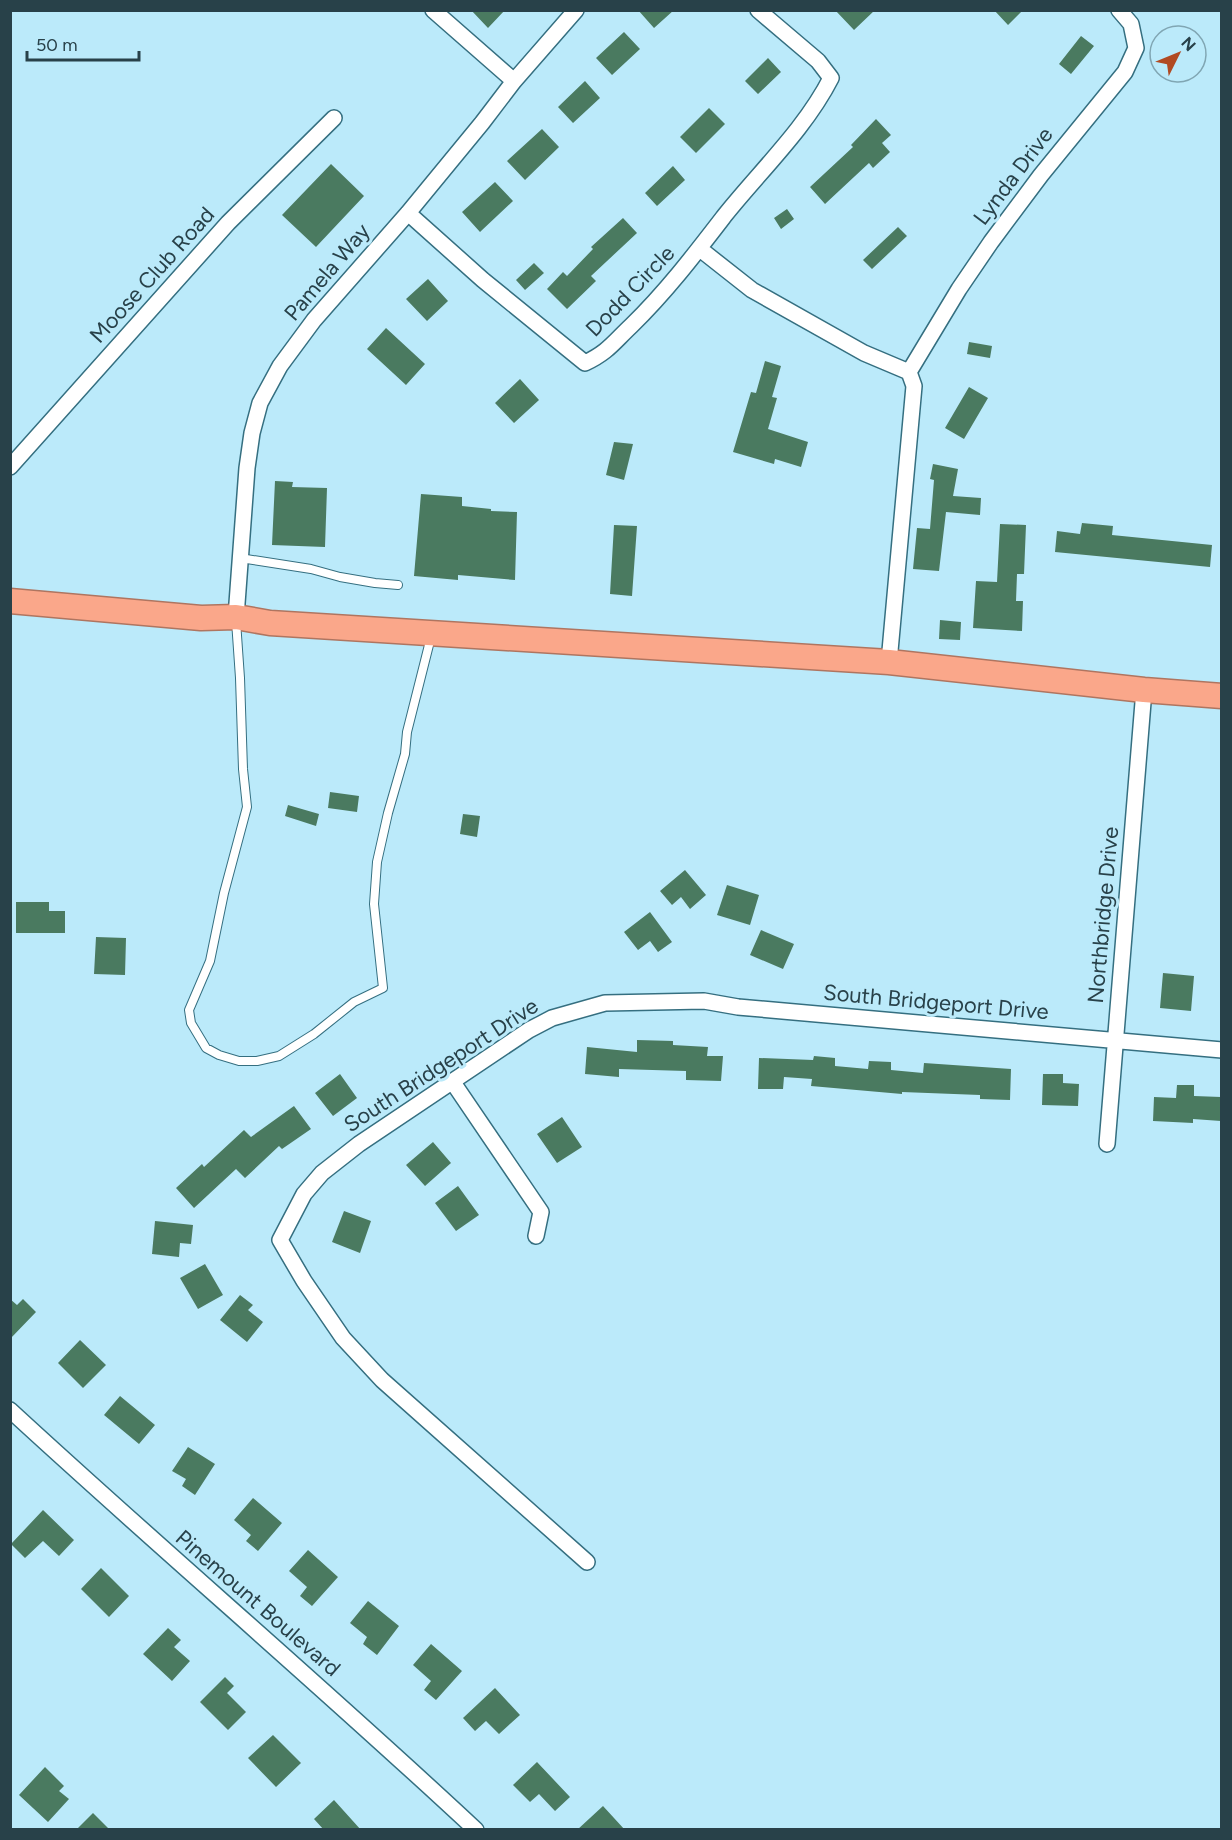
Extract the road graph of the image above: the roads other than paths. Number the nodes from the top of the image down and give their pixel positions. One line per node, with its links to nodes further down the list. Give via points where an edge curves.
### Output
1 (433, 10): 5 (street)
2 (576, 10): 5 (street, Pamela Way)
3 (758, 10): 8 (street, Dodd Circle, via 818,61 831,78 819,101)
4 (1119, 10): 9 (street, Lynda Drive, via 1131,24 1137,48 1125,72 991,242 958,288)
5 (514, 81): 7 (street, Pamela Way)
6 (334, 118): 10 (street, Moose Club Road, via 228,223)
7 (408, 213): 8 (street, Dodd Circle, via 585,363 603,354); 11 (street, Pamela Way, via 315,320 280,366 260,403 247,468)
8 (700, 249): 9 (street, via 752,290 864,353)
9 (909, 372): 16 (street, via 914,386)
10 (10, 467)
11 (240, 558): 12 (lane); 14 (street, Pamela Way)
12 (398, 585)
13 (10, 601): 14 (highway, via 201,618)
14 (236, 617): 15 (highway, via 270,623); 15 (lane, via 247,807 210,961 189,1010 194,1029 206,1048 239,1060 279,1056 354,1002 383,988 374,904 377,862)
15 (432, 633): 16 (highway)
16 (889, 663): 17 (highway)
17 (1144, 690): 18 (highway); 19 (street, Northbridge Drive)
18 (1221, 696)
19 (1115, 1041): 20 (street, South Bridgeport Drive); 21 (street, South Bridgeport Drive, via 704,1001 605,1004 552,1018); 22 (street, Northbridge Drive)
20 (1221, 1050)
21 (452, 1081): 23 (street, via 541,1212); 25 (street, South Bridgeport Drive, via 321,1173 304,1194 280,1240 343,1338 382,1380)
22 (1107, 1144)
23 (536, 1236)
24 (10, 1410): 26 (street, Pinemount Boulevard)
25 (587, 1562)
26 (476, 1830)

